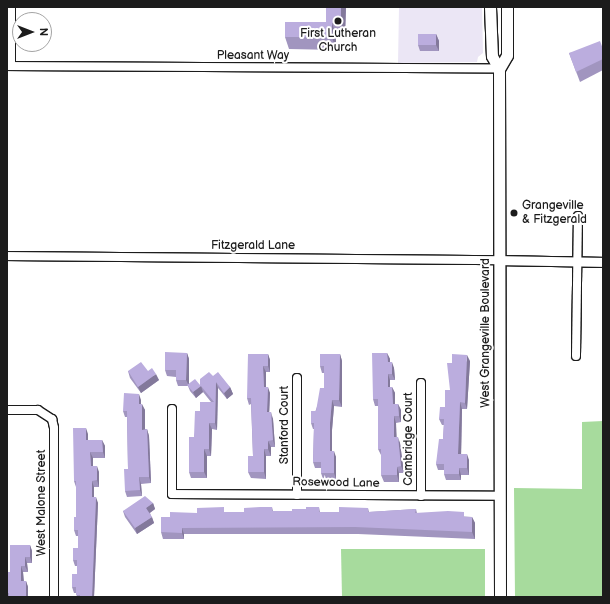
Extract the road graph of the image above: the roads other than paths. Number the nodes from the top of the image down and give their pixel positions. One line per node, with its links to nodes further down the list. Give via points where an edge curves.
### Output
1 (11, 7): 4 (street)
2 (490, 7): 5 (main road, West Grangeville Boulevard, via 492,56)
3 (506, 7): 5 (main road, West Grangeville Boulevard, via 507,55)
4 (9, 66): 5 (street, Pleasant Way)
5 (499, 69): 8 (main road, West Grangeville Boulevard)
6 (578, 216): 9 (street)
7 (7, 256): 8 (street, Fitzgerald Lane)
8 (499, 260): 9 (street); 18 (main road, West Grangeville Boulevard)
9 (576, 260): 10 (street); 11 (street)
10 (603, 262)
11 (576, 356)
12 (297, 378): 16 (street, Stanford Court)
13 (421, 383): 17 (street, Cambridge Court)
14 (172, 409): 16 (street, Rosewood Lane, via 172,494)
15 (7, 410): 19 (street, West Malone Street, via 38,410 52,419)
16 (297, 495): 17 (street, Rosewood Lane)
17 (421, 496): 18 (street, Rosewood Lane)
18 (500, 496): 20 (main road, West Grangeville Boulevard)
19 (54, 597)
20 (500, 597)

